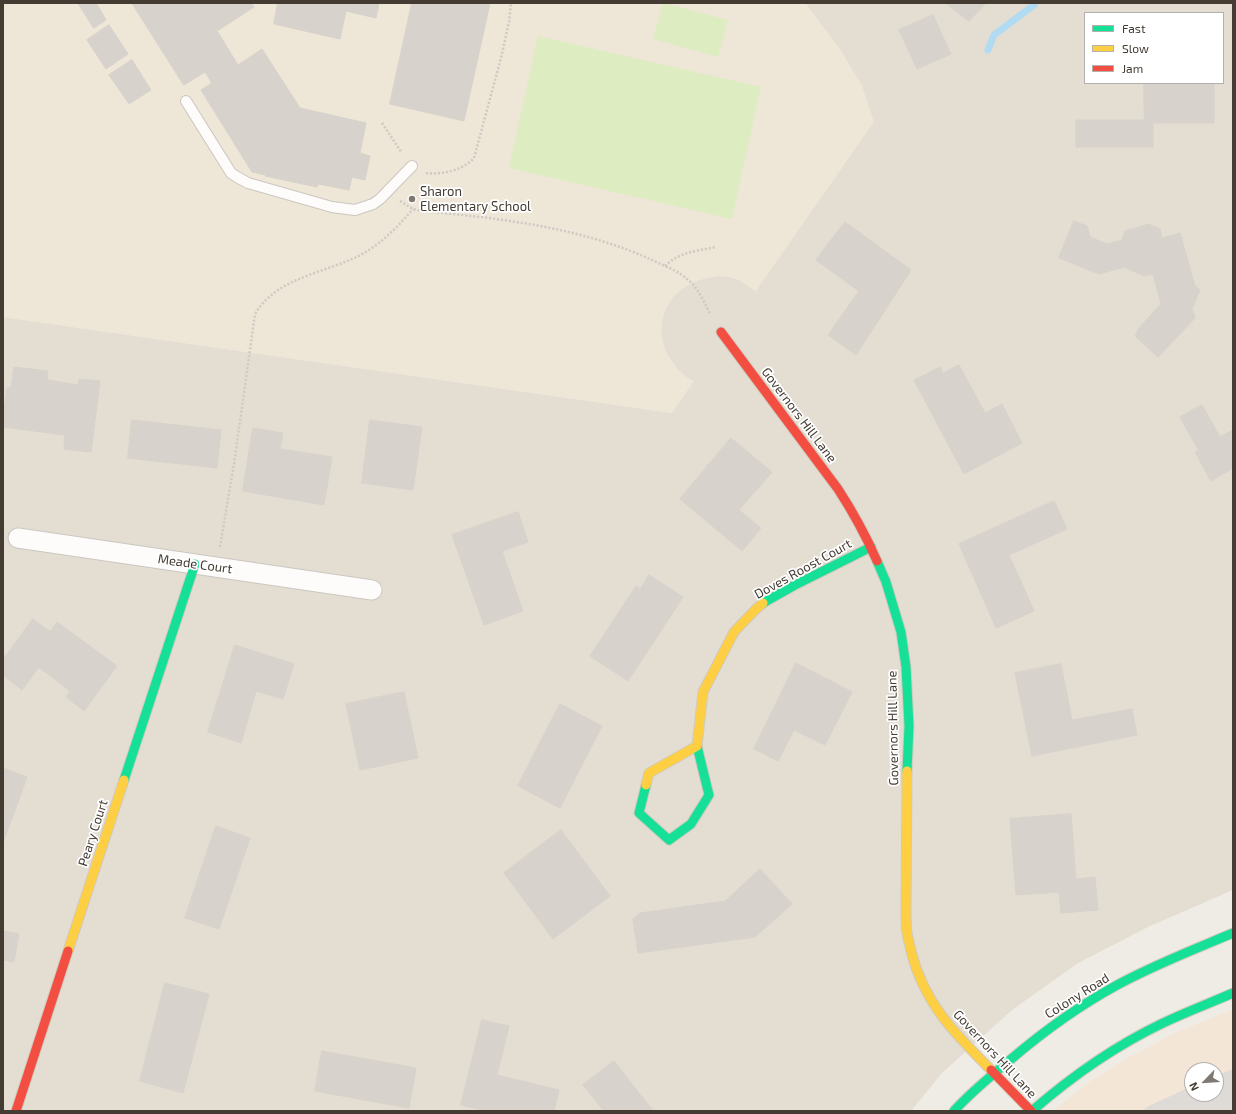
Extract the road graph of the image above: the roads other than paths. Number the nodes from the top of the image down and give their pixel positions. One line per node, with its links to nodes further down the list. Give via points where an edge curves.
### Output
1 (186, 101): 2 (lane, via 231,173 242,181 324,205 355,210 373,204)
2 (412, 166)
3 (721, 332): 5 (street, Governors Hill Lane, via 838,489)
4 (18, 538): 6 (street, Meade Court)
5 (871, 547): 8 (street, Doves Roost Court, via 767,600 734,632 703,692); 11 (street, Governors Hill Lane, via 886,582 901,632 906,667 909,726 907,933 915,965 929,997 959,1038)
6 (195, 564): 7 (street, Meade Court); 14 (street, Peary Court)
7 (372, 590)
8 (697, 746): 8 (street, Doves Roost Court, via 649,773 638,813 669,840 691,824 710,795)
9 (1233, 933): 11 (street, Colony Road, via 1097,996 1054,1024)
10 (1233, 993): 16 (street, via 1125,1043 1064,1084)
11 (994, 1073): 15 (street, Colony Road); 16 (street, Governors Hill Lane)
12 (3, 1109): 13 (street)
13 (10, 1111)
14 (16, 1111)
15 (954, 1111)
16 (1031, 1111)

